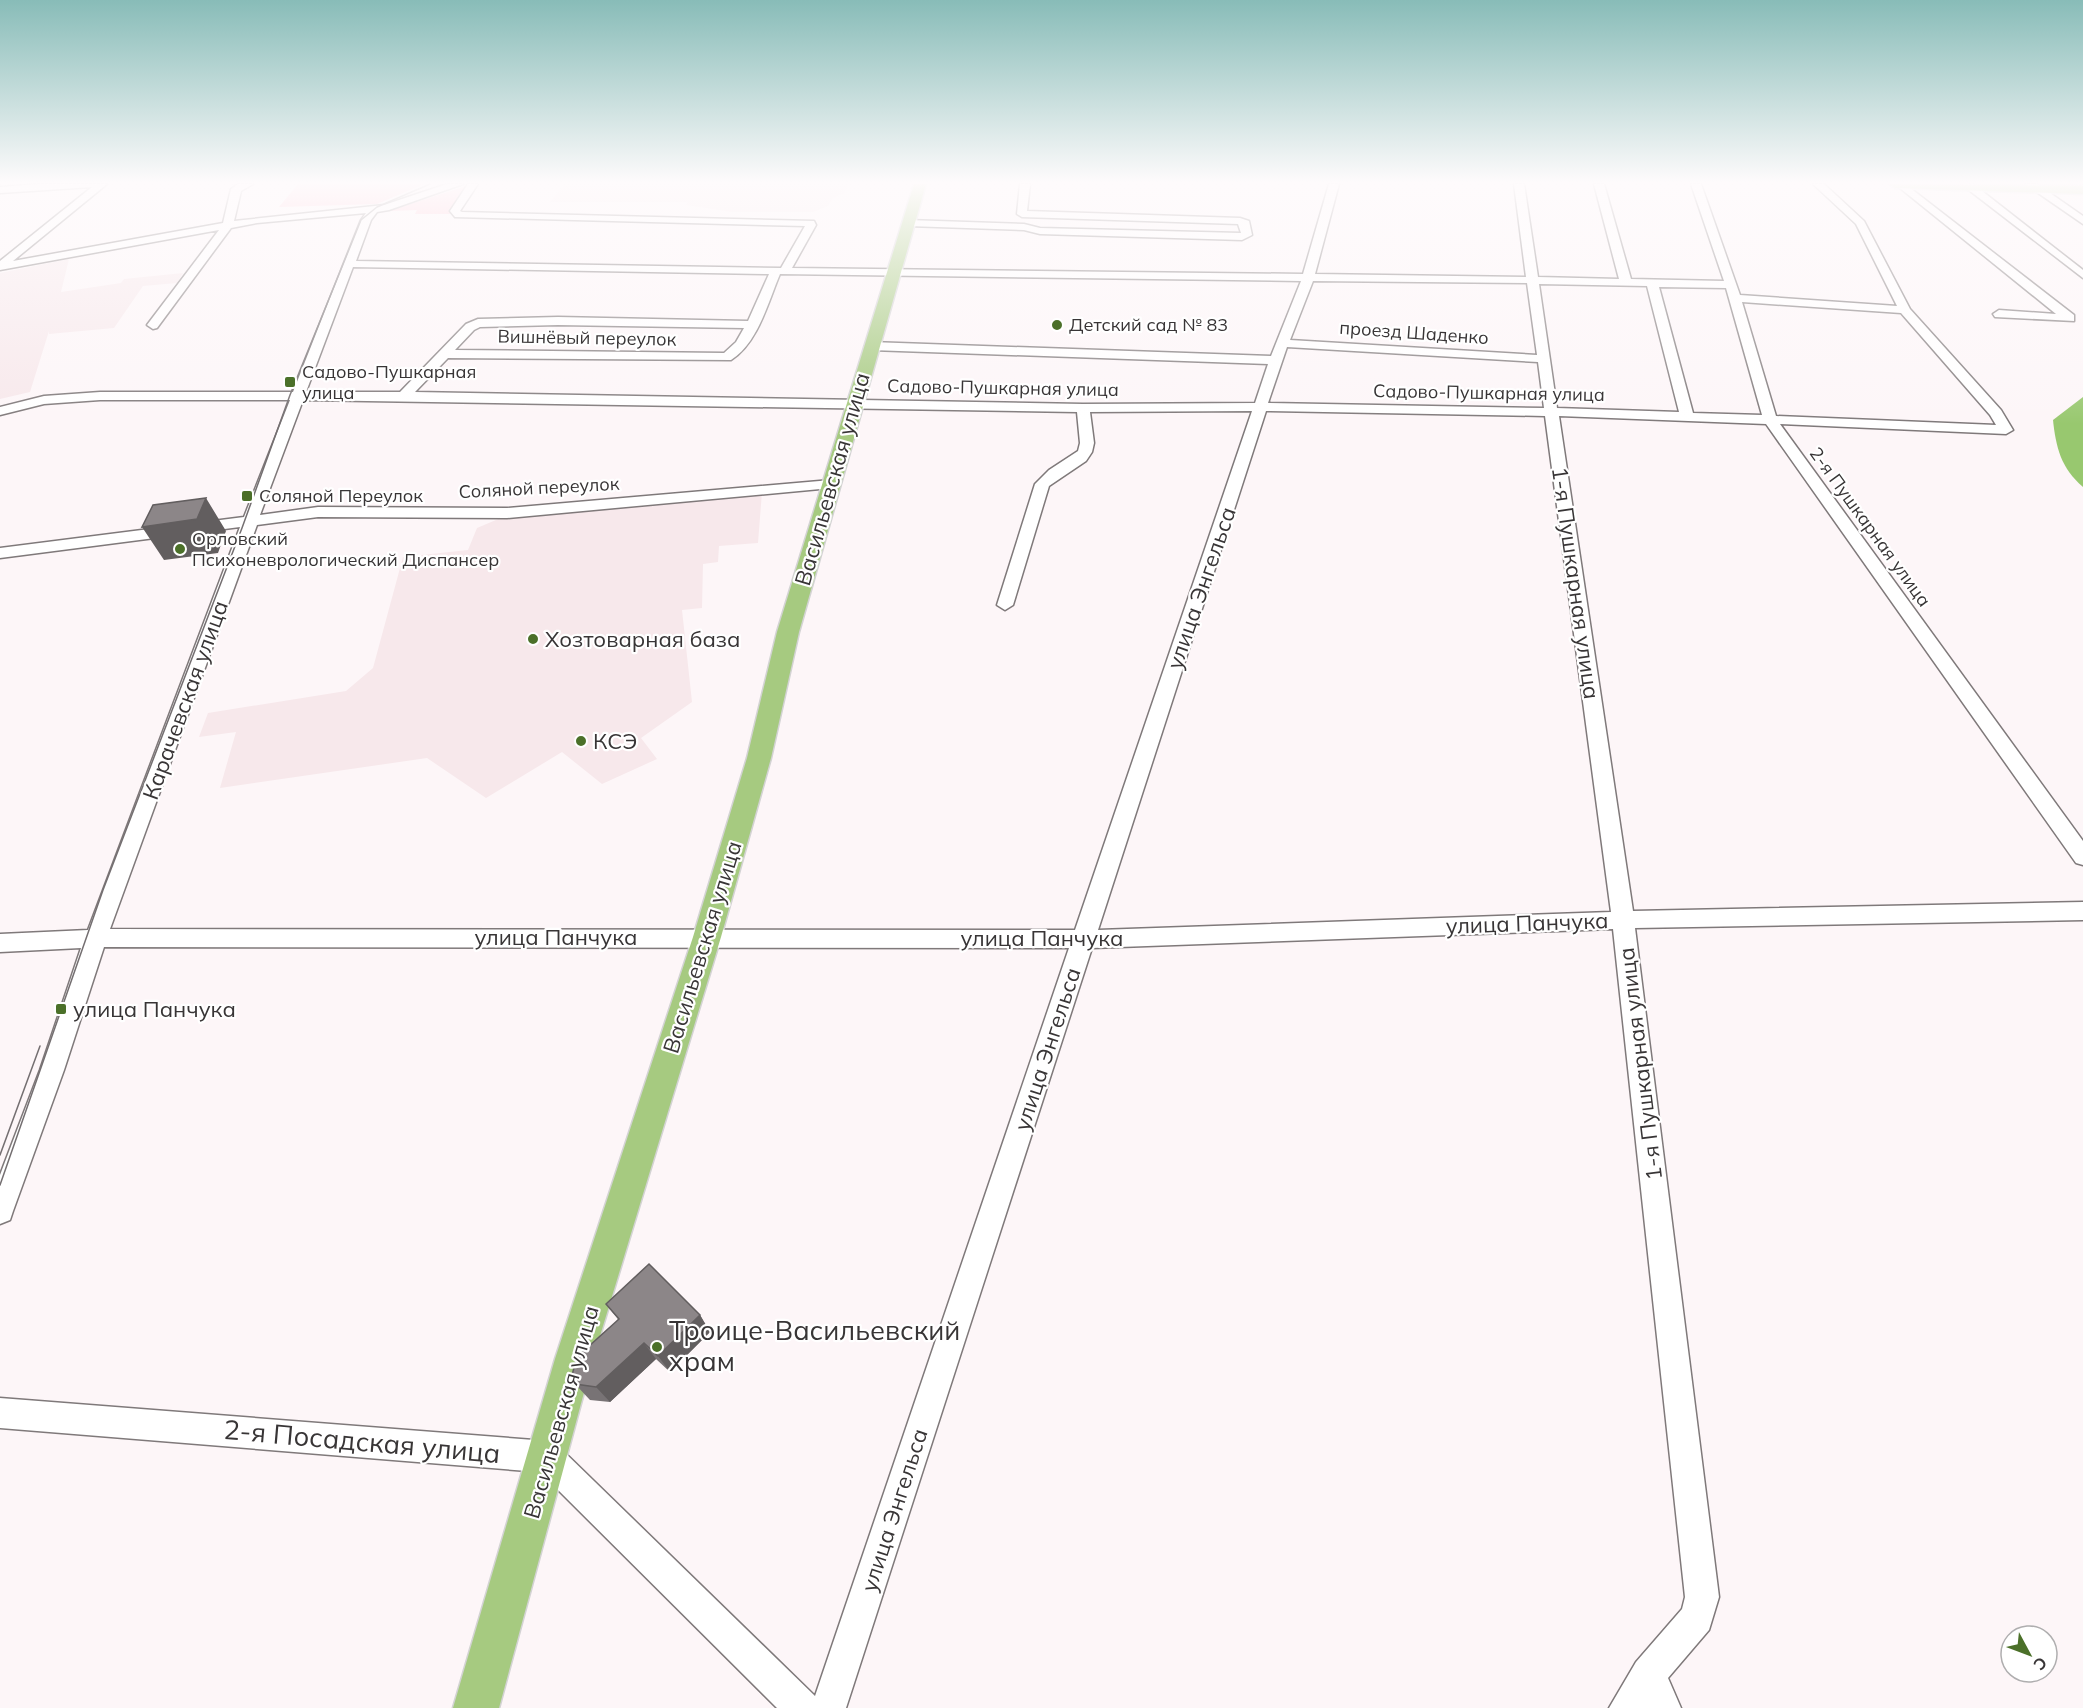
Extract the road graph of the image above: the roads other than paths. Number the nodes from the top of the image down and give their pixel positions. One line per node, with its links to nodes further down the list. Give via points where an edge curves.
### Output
1 (17, 264): 13 (street)
2 (199, 264): 26 (street)
3 (350, 264): 14 (street); 32 (street, Карачевская улица)
4 (786, 264): 14 (street)
5 (896, 264): 15 (main road, Васильевская улица)
6 (1312, 264): 17 (street, улица Энгельса)
7 (1529, 264): 18 (street, 1-я Пушкарная улица)
8 (1621, 264): 19 (street)
9 (1723, 264): 21 (street, 2-я Пушкарная улица)
10 (1881, 264): 22 (street)
11 (2000, 264): 24 (street)
12 (2068, 264): 16 (street)
13 (0, 267)
14 (781, 271): 15 (street); 27 (street)
15 (893, 273): 17 (street); 28 (main road, Васильевская улица)
16 (2083, 275)
17 (1308, 278): 18 (street); 29 (street, улица Энгельса)
18 (1531, 280): 19 (street); 31 (street, 1-я Пушкарная улица)
19 (1626, 282): 20 (street)
20 (1652, 283): 21 (street); 39 (street)
21 (1733, 292): 22 (street); 40 (street, 2-я Пушкарная улица)
22 (1905, 310): 40 (street, Садово-Пушкарная улица, via 1996,413 2006,430)
23 (1999, 314): 24 (street)
24 (2069, 318): 25 (street)
25 (2083, 320)
26 (153, 325)
27 (751, 325): 30 (street, via 484,322 470,327); 30 (street, Вишнёвый переулок, via 737,353 727,357)
28 (871, 346): 29 (street, проезд Шаденко); 34 (main road, Васильевская улица)
29 (1279, 351): 31 (street, проезд Шаденко); 35 (street, улица Энгельса)
30 (446, 354): 33 (street)
31 (1544, 359): 38 (street, 1-я Пушкарная улица)
32 (300, 395): 33 (street, Садово-Пушкарная улица); 37 (street, Садово-Пушкарная улица, via 100,396 44,400); 42 (street, Карачевская улица)
33 (404, 396): 34 (street, Садово-Пушкарная улица)
34 (854, 404): 36 (street, Садово-Пушкарная улица); 41 (main road, Васильевская улица)
35 (1262, 407): 36 (street, Садово-Пушкарная улица); 38 (street, Садово-Пушкарная улица); 50 (street, улица Энгельса)
36 (1083, 408): 44 (street, via 1088,433 1085,454 1042,484)
37 (0, 411)
38 (1552, 412): 39 (street, Садово-Пушкарная улица); 47 (street, 1-я Пушкарная улица)
39 (1687, 416): 40 (street, Садово-Пушкарная улица)
40 (1770, 420): 45 (street, 2-я Пушкарная улица)
41 (831, 484): 42 (street, Соляной переулок, via 507,513 318,512); 49 (main road, Васильевская улица)
42 (251, 519): 43 (street, Соляной переулок); 48 (street, Карачевская улица)
43 (0, 553)
44 (1005, 605)
45 (2083, 857)
46 (2083, 911): 47 (street, улица Панчука)
47 (1623, 920): 50 (street, улица Панчука); 55 (street, 1-я Пушкарная улица, via 1702,1597 1697,1618)
48 (96, 937): 49 (street, улица Панчука); 51 (street, улица Панчука); 52 (street, Карачевская улица)
49 (707, 937): 50 (street, улица Панчука); 54 (main road, Васильевская улица, via 574,1359)
50 (1083, 939): 58 (street, улица Энгельса)
51 (0, 943)
52 (0, 1211)
53 (0, 1413): 54 (street, 2-я Посадская улица)
54 (547, 1457): 56 (main road, Васильевская улица); 57 (street)
55 (1648, 1674): 59 (street, 1-я Пушкарная улица); 60 (street)
56 (476, 1708)
57 (802, 1708)
58 (828, 1708)
59 (1627, 1708)
60 (1663, 1708)

